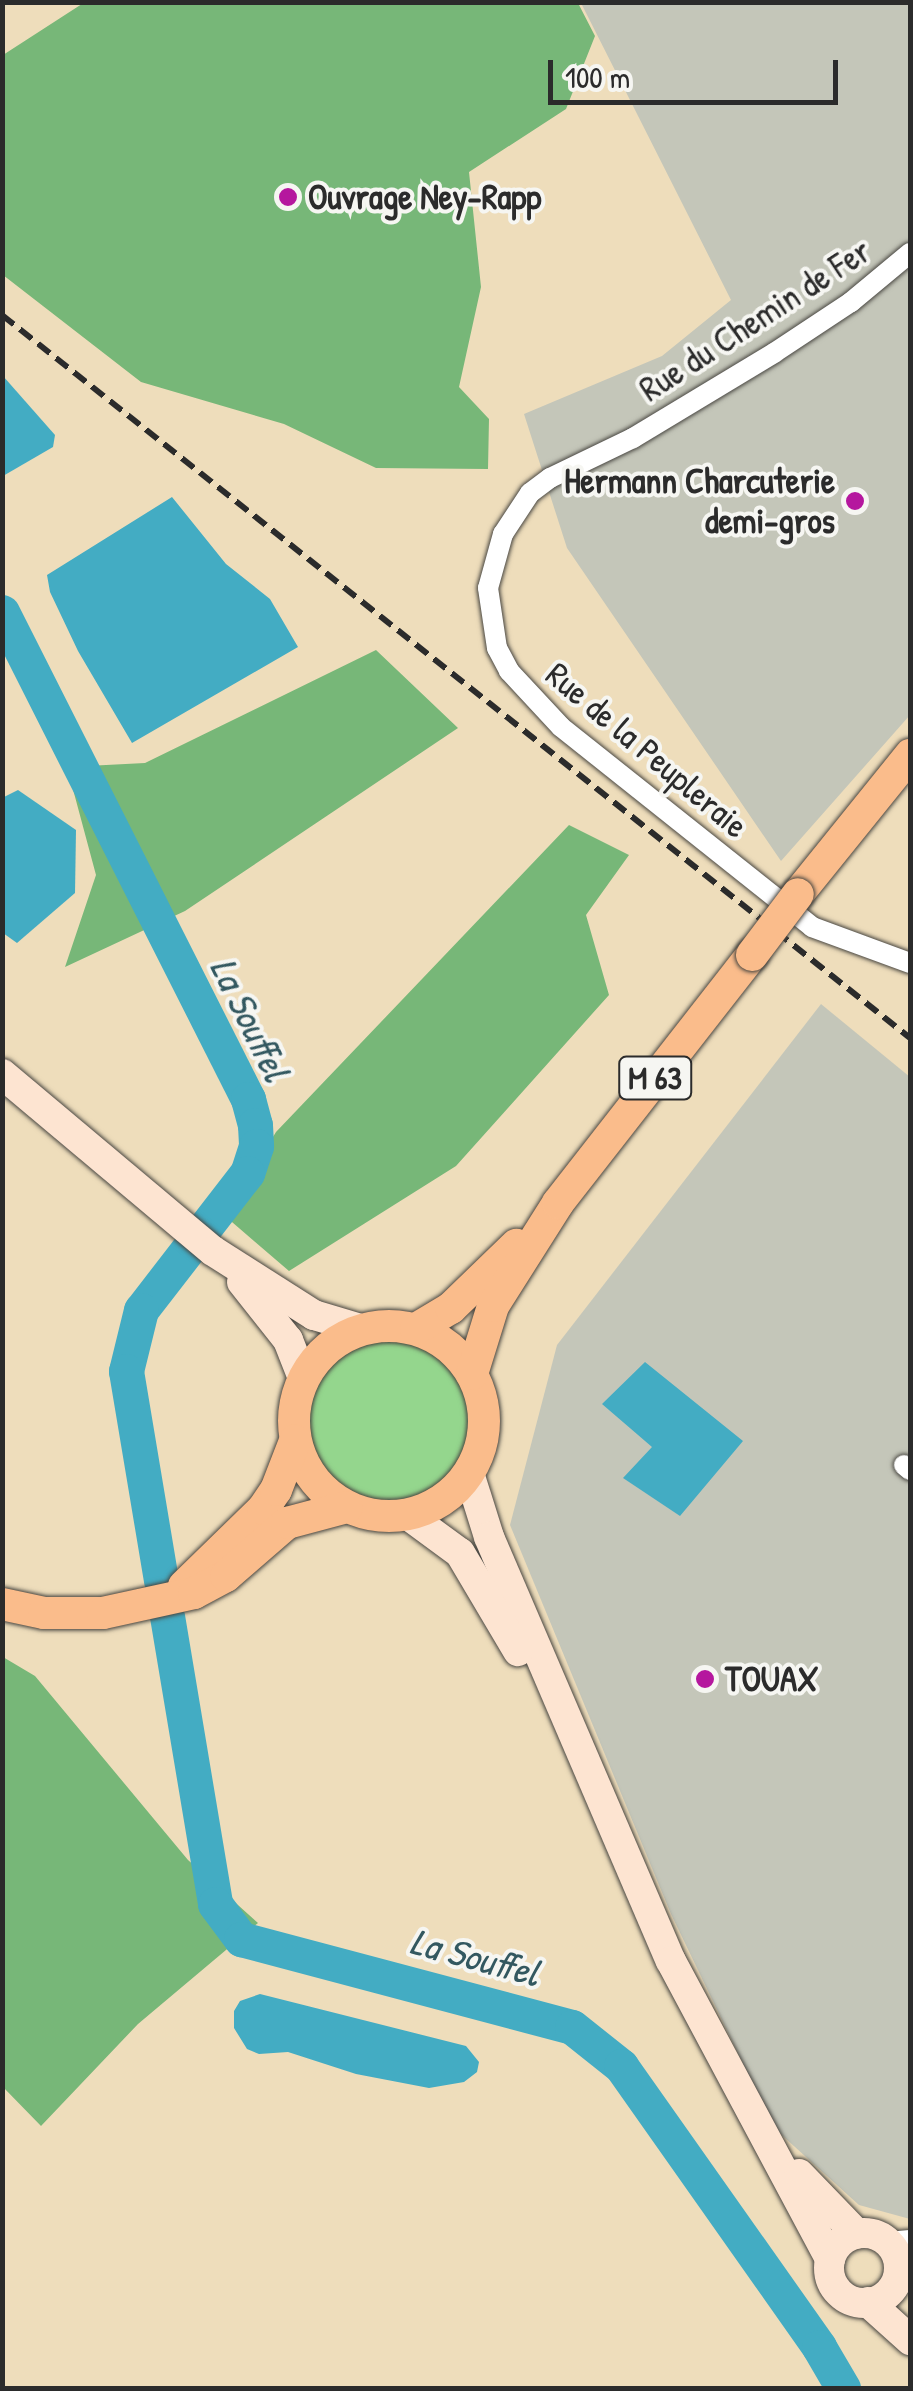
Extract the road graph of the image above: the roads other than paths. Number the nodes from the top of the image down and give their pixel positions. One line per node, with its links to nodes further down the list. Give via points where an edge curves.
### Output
1 (910, 253): 2 (street, Rue du Chemin de Fer, via 823,322)
2 (633, 438): 4 (street, Rue de la Peupleraie, via 550,478 516,510 492,561 488,588 497,648 525,693 561,727 812,927)
3 (910, 755): 6 (main road, M 63, bridge)
4 (910, 963)
5 (2, 1074): 7 (main road)
6 (558, 1203): 9 (main road, M 63, via 467,1294); 10 (main road, M 63, via 493,1306)
7 (202, 1242): 8 (main road, via 314,1315); 11 (main road, via 273,1318)
8 (360, 1329): 9 (main road); 11 (main road, via 317,1357)
9 (416, 1329): 10 (main road, via 438,1339)
10 (472, 1374): 13 (main road, via 484,1434)
11 (303, 1378): 12 (main road)
12 (295, 1441): 14 (main road, via 314,1480); 16 (main road, via 263,1509)
13 (469, 1472): 15 (main road, via 443,1500); 18 (main road, via 489,1537)
14 (347, 1507): 15 (main road, via 377,1516); 16 (main road, via 288,1523 226,1576)
15 (408, 1515): 18 (main road, via 448,1540 474,1572)
16 (173, 1596): 17 (main road, via 103,1613 44,1613)
17 (2, 1604)
18 (611, 1826): 19 (main road, via 678,1975)
19 (764, 2135): 20 (main road); 22 (main road)
20 (857, 2234): 21 (main road); 22 (main road)
21 (899, 2241): 23 (main road)
22 (830, 2260): 24 (main road, via 834,2286 855,2302)
23 (904, 2283): 24 (main road)
24 (868, 2302): 25 (main road)
25 (910, 2340)

